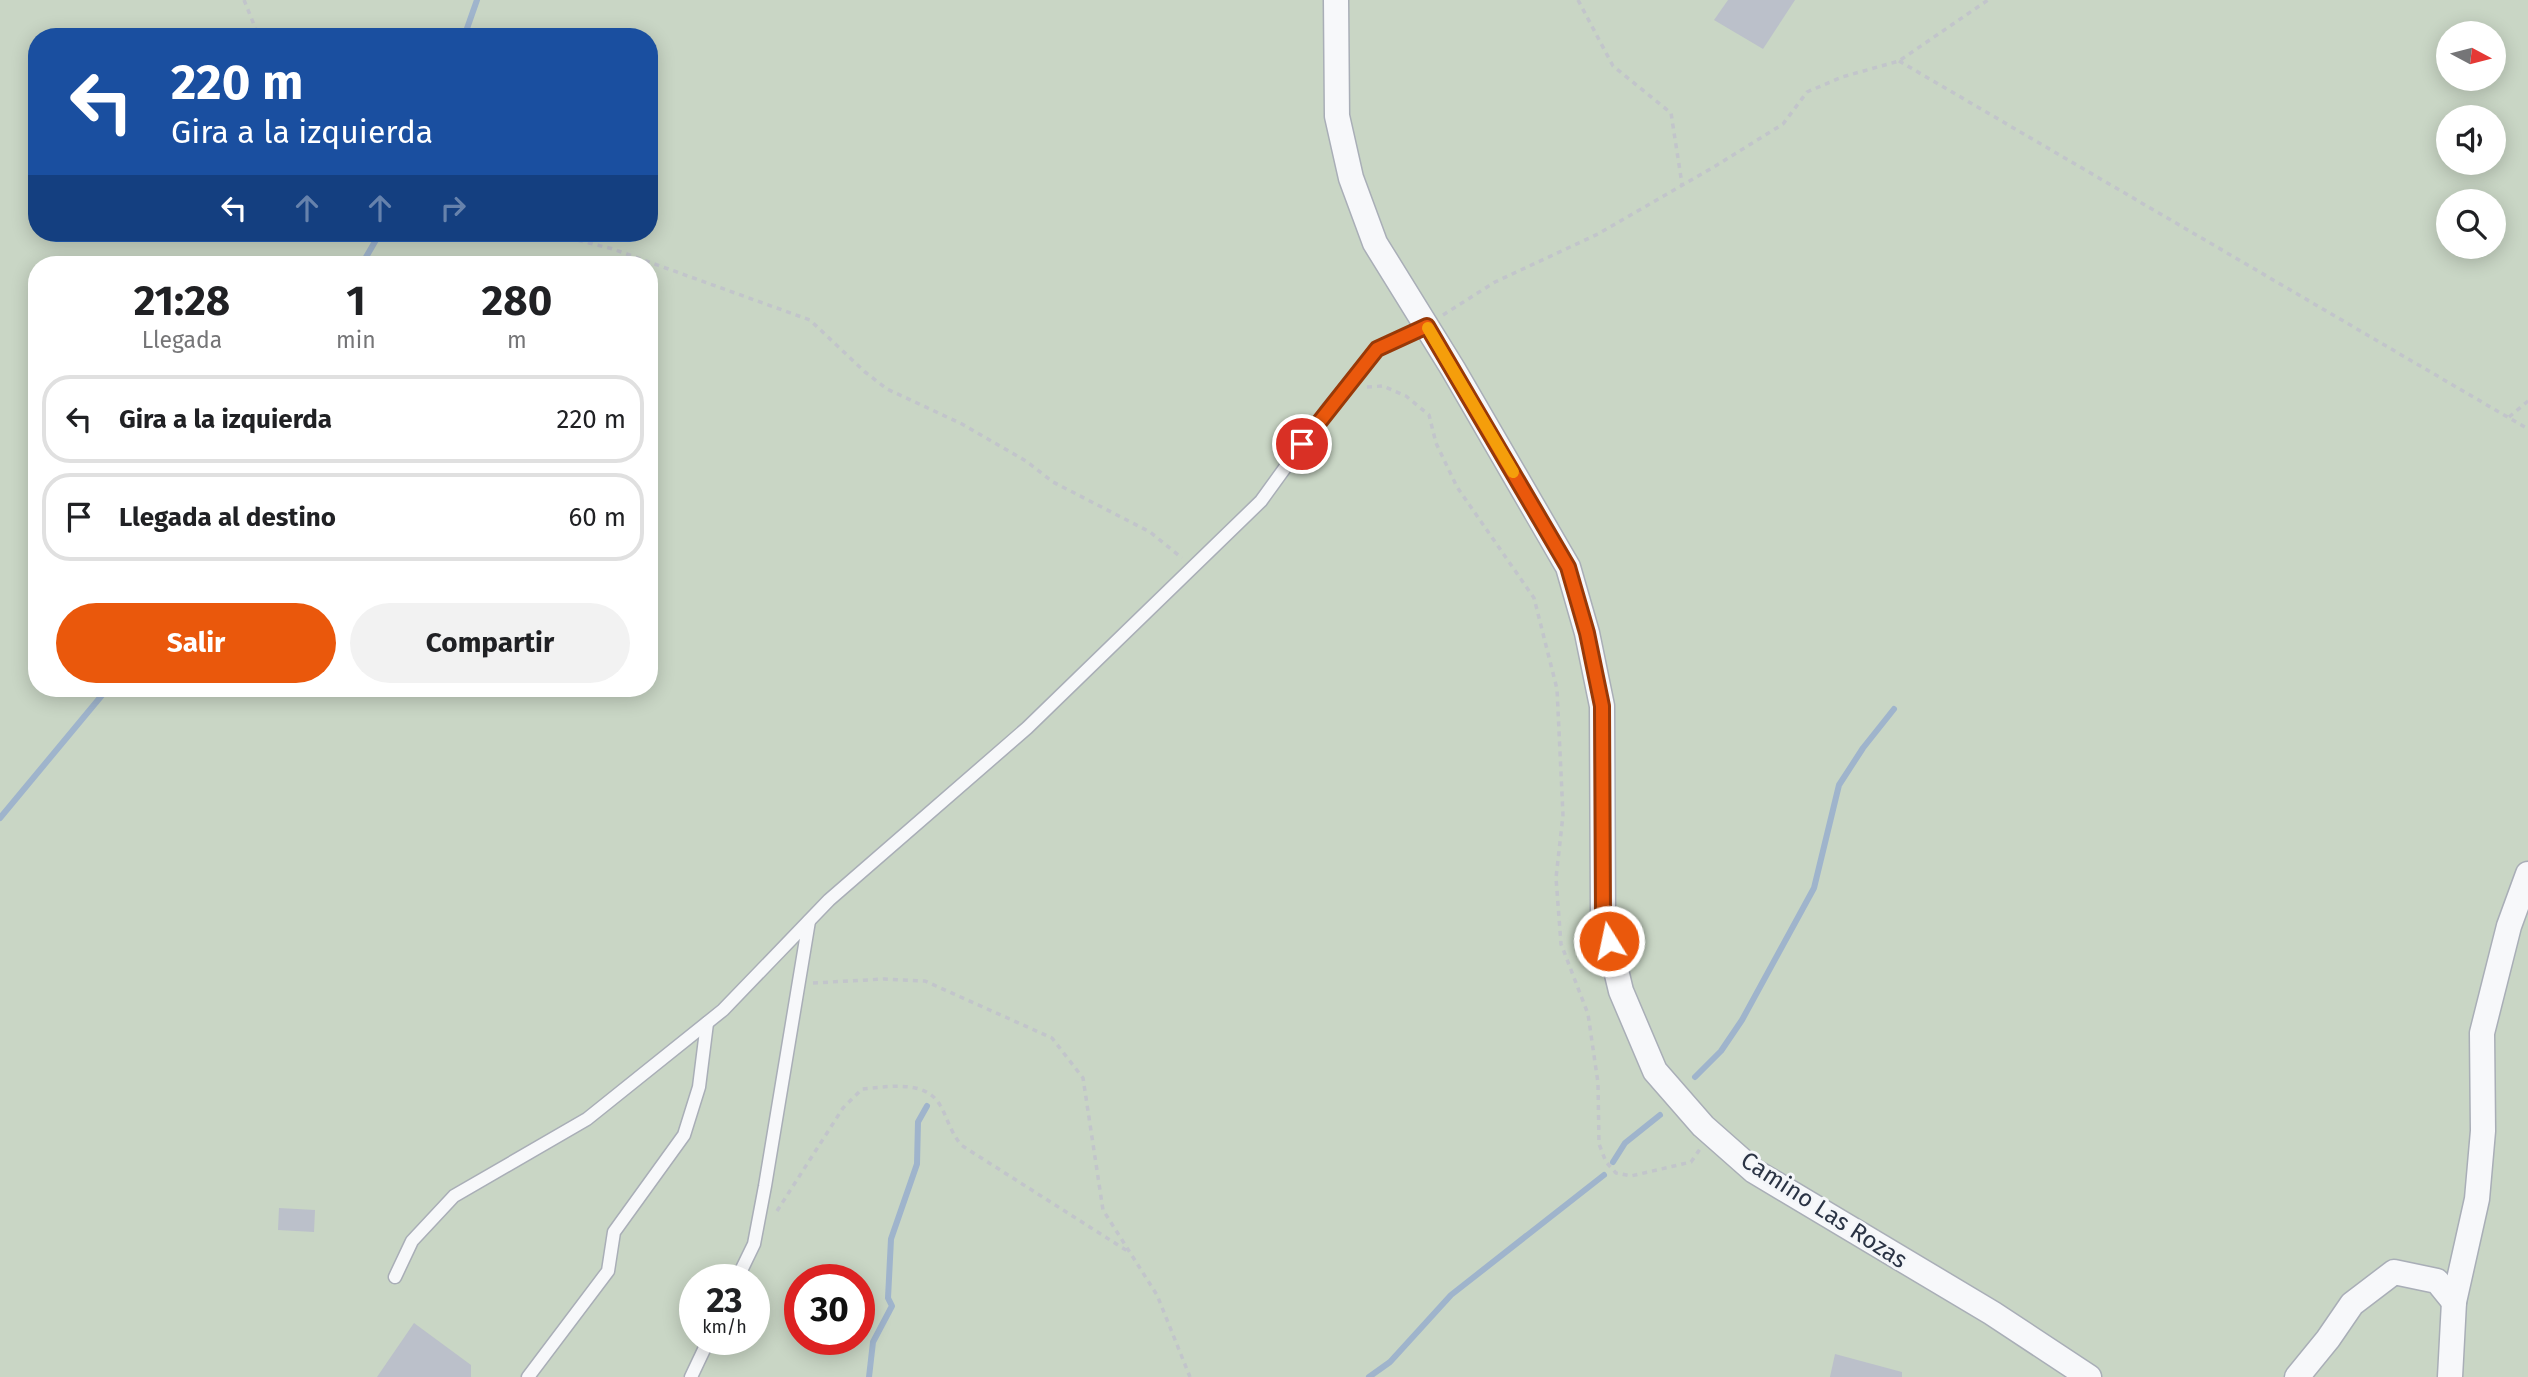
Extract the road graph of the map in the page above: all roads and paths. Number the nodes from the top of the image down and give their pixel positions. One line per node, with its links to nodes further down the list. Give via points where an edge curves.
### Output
1 (244, 0): 5 (path)
2 (1336, 0): 11 (street, Camino Las Rozas, via 1337,116 1351,178 1375,243)
3 (1578, 0): 7 (path, via 1613,66 1671,113)
4 (1988, 0): 6 (path)
5 (255, 28)
6 (1899, 61): 7 (path, via 1807,92 1783,124); 14 (path)
7 (1682, 184): 11 (path, via 1598,234 1495,282)
8 (587, 242): 9 (path)
9 (634, 256)
10 (658, 265): 16 (path, via 810,320 887,389 962,424 1053,482 1150,532)
11 (1427, 326): 12 (lane, via 1377,349); 21 (street, Camino Las Rozas, via 1568,567 1602,706 1603,916 1621,991 1654,1071)
12 (1344, 389): 16 (lane, via 1261,501); 21 (path, via 1383,386 1406,396 1429,415 1436,443 1457,487 1534,598 1557,689 1563,815 1556,878 1561,944 1588,1014 1598,1083 1599,1144 1606,1162 1616,1173 1632,1176 1691,1162)
13 (2528, 401): 14 (path)
14 (2509, 417): 15 (path)
15 (2528, 429)
16 (1194, 568): 18 (lane, via 1027,728)
17 (2528, 874): 26 (street, via 2509,926 2482,1033 2483,1131 2477,1199)
18 (809, 921): 19 (lane); 20 (lane)
19 (797, 984): 23 (path, via 884,979 925,982 1052,1038 1083,1078 1103,1209); 24 (lane, via 754,1244)
20 (707, 1023): 25 (lane, via 587,1119 454,1196 412,1241); 29 (lane, via 699,1087 684,1135 614,1232 608,1271)
21 (1712, 1134): 28 (street, Camino Las Rozas, via 1754,1171 1992,1313)
22 (776, 1212): 23 (path, via 843,1108 862,1089 918,1087 939,1103 948,1127 969,1151)
23 (1130, 1253): 31 (path, via 1157,1295)
24 (744, 1264)
25 (394, 1277)
26 (2454, 1302): 32 (street, via 2437,1282 2394,1272 2352,1304); 33 (street)
27 (701, 1355): 30 (lane)
28 (2072, 1373)
29 (528, 1377)
30 (691, 1377)
31 (1190, 1377)
32 (2297, 1377)
33 (2450, 1377)

